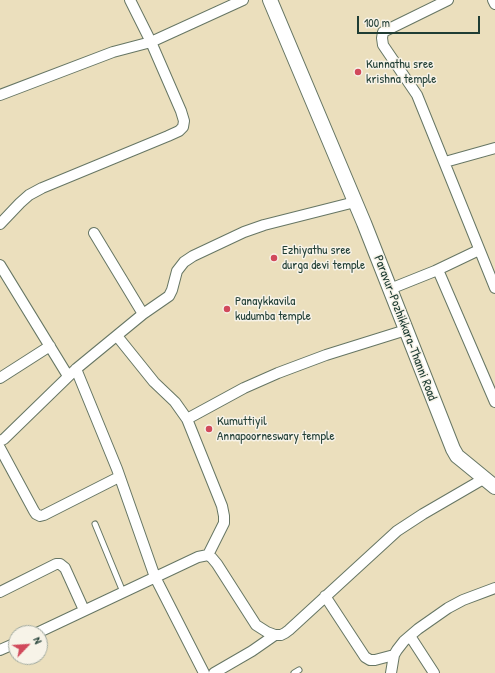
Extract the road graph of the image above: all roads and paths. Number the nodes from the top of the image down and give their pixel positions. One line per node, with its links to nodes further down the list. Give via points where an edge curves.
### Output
1 (130, 0): 7 (street)
2 (242, 0): 7 (street)
3 (270, 0): 11 (main road, Paravur-Pozhikkara-Thanni Road)
4 (448, 0): 10 (street, via 383,32 382,38 383,45 417,95)
5 (493, 0): 6 (street)
6 (495, 4)
7 (151, 42): 8 (street, via 113,52); 12 (street, via 181,111 183,127 168,136 42,188 25,199)
8 (0, 95)
9 (495, 148): 10 (street)
10 (445, 162): 14 (street)
11 (355, 202): 19 (main road, Paravur-Pozhikkara-Thanni Road); 20 (street, via 264,225 193,256 177,271 169,296)
12 (0, 224)
13 (94, 233): 20 (street)
14 (479, 250): 15 (street); 17 (street)
15 (491, 264): 18 (street)
16 (0, 265): 23 (street)
17 (438, 270): 19 (street); 27 (street)
18 (495, 288)
19 (390, 289): 21 (main road, Paravur-Pozhikkara-Thanni Road)
20 (143, 314): 22 (street)
21 (406, 330): 28 (street, via 278,373); 32 (main road, Paravur-Pozhikkara-Thanni Road, via 453,449 457,456)
22 (117, 336): 24 (street); 28 (street)
23 (50, 346): 25 (street); 26 (street)
24 (76, 369): 25 (street); 31 (street)
25 (68, 376): 29 (street)
26 (0, 378)
27 (495, 402)
28 (187, 419): 34 (street, via 224,516 224,524)
29 (0, 441)
30 (0, 448): 31 (street, via 34,511 40,516)
31 (119, 477): 35 (street)
32 (490, 483): 39 (street, via 423,514 397,530)
33 (95, 524): 38 (lane)
34 (208, 555): 35 (street); 42 (street, via 217,564 256,625)
35 (155, 577): 38 (street); 46 (street)
36 (495, 588): 43 (street, via 448,608)
37 (0, 592): 40 (street, via 60,564 65,568)
38 (123, 592): 40 (street)
39 (325, 596): 42 (street, via 285,633); 44 (street, via 365,657 375,660)
40 (84, 610): 41 (street)
41 (48, 628)
42 (275, 635): 45 (street)
43 (410, 636): 44 (street); 48 (street)
44 (394, 655): 47 (street)
45 (217, 672)
46 (204, 673)
47 (391, 673)
48 (434, 673)

